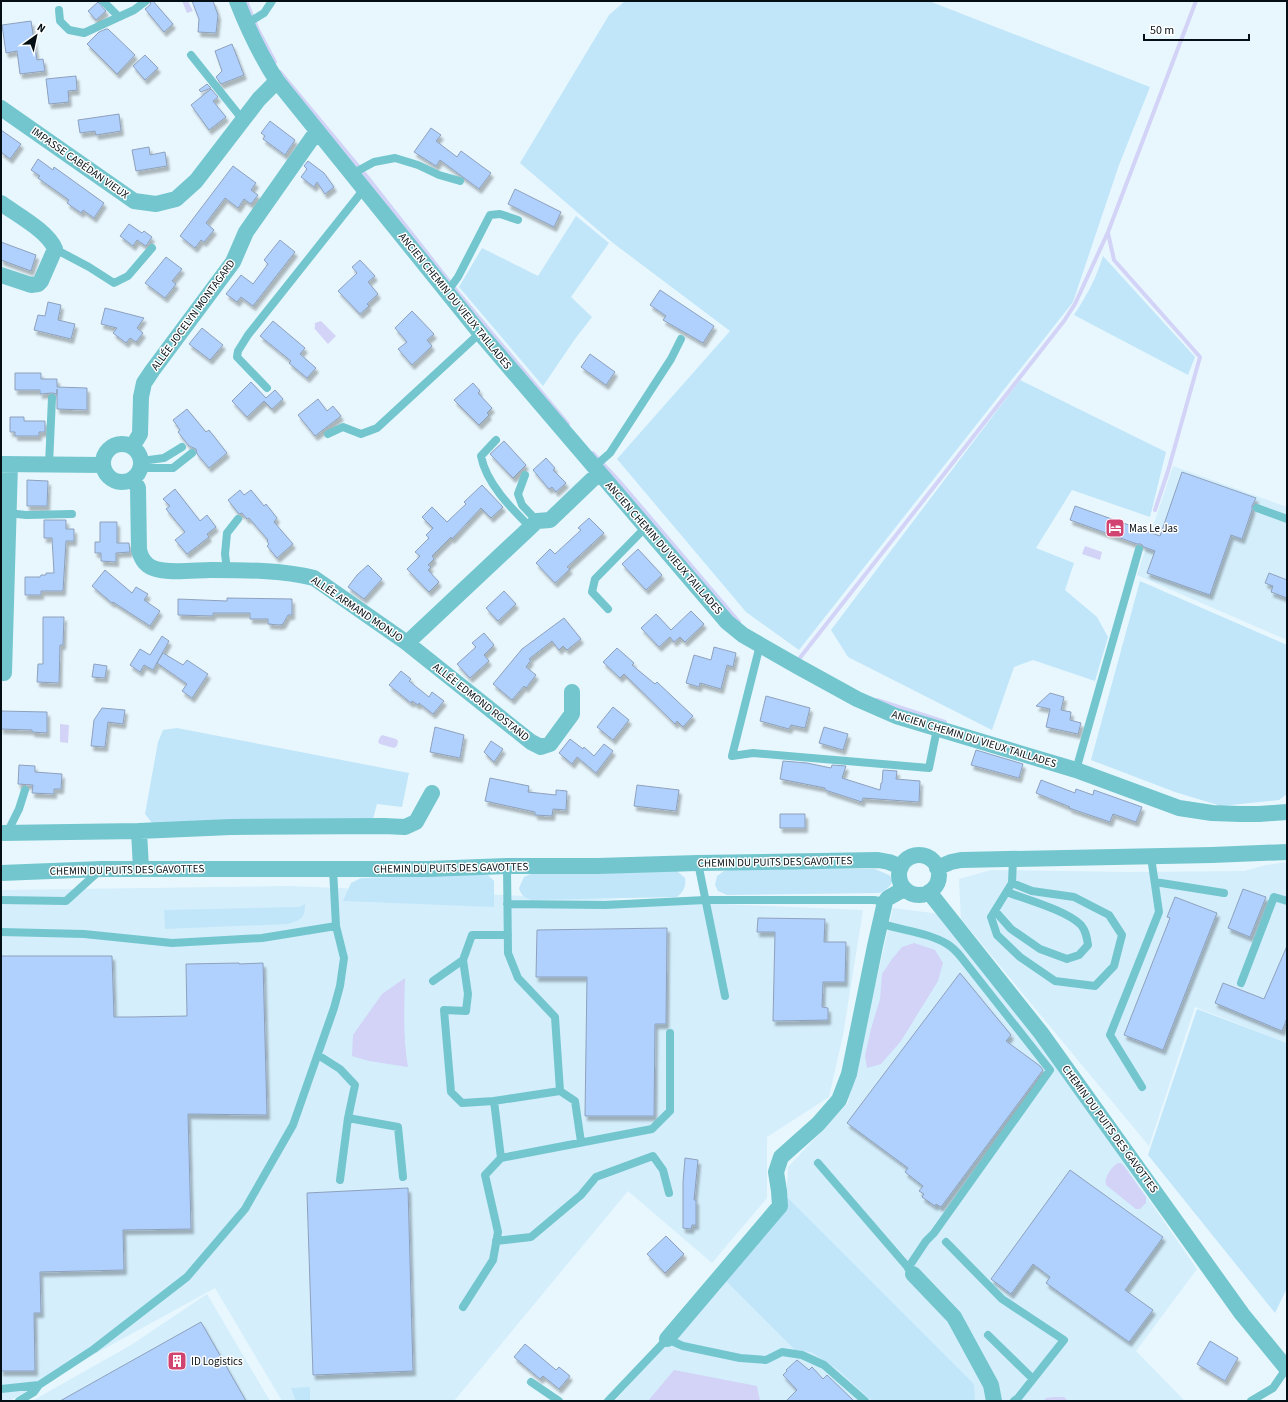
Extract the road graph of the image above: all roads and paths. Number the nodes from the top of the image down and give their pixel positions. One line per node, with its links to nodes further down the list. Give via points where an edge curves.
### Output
1 (103, 1): 6 (lane)
2 (146, 1): 6 (lane)
3 (237, 1): 7 (street, ANCIEN CHEMIN DU VIEUX TAILLADES)
4 (272, 1): 7 (lane, via 264,13)
5 (59, 10): 6 (lane, via 60,21 70,30 84,33)
6 (119, 17)
7 (246, 24): 9 (street, ANCIEN CHEMIN DU VIEUX TAILLADES, via 263,60)
8 (191, 55): 11 (lane)
9 (277, 81): 11 (street, IMPASSE CABÉDAN VIEUX); 12 (street, ANCIEN CHEMIN DU VIEUX TAILLADES)
10 (1, 108): 11 (street, IMPASSE CABÉDAN VIEUX, via 134,201 156,204 176,199 196,181)
11 (243, 120)
12 (317, 131): 13 (street, ANCIEN CHEMIN DU VIEUX TAILLADES); 28 (street, ALLÉE JOCELYN MONTAGARD, via 246,232 233,262 144,383 140,434)
13 (352, 174): 14 (lane, via 374,162 395,158); 15 (street, ANCIEN CHEMIN DU VIEUX TAILLADES)
14 (460, 181)
15 (364, 189): 21 (street, ANCIEN CHEMIN DU VIEUX TAILLADES); 24 (lane, via 238,351 237,356)
16 (1, 203): 19 (street, via 44,233 52,241)
17 (518, 220): 21 (lane, via 500,214 490,215 458,277)
18 (152, 248): 19 (lane, via 128,276 114,283)
19 (55, 249): 20 (street, via 38,284 31,285)
20 (1, 275)
21 (447, 292): 22 (street, ANCIEN CHEMIN DU VIEUX TAILLADES)
22 (480, 333): 26 (lane, via 377,428 361,434 343,427); 35 (street, ANCIEN CHEMIN DU VIEUX TAILLADES)
23 (681, 339): 35 (lane, via 671,359 610,453)
24 (267, 388)
25 (52, 398): 32 (lane)
26 (328, 434)
27 (496, 440): 42 (lane, via 481,456 483,467 515,512)
28 (132, 447): 33 (street, via 125,444 112,447 103,458); 34 (street, via 137,450)
29 (182, 447): 34 (lane)
30 (192, 453): 34 (lane, via 173,468)
31 (5, 464): 32 (street); 38 (street)
32 (49, 464): 33 (street)
33 (103, 465): 34 (street, via 108,477 120,483 127,482)
34 (139, 469): 45 (street, ALLÉE ARMAND MONJO, via 139,550 142,559 153,568 166,571)
35 (596, 470): 42 (street, via 550,520); 43 (street, ANCIEN CHEMIN DU VIEUX TAILLADES)
36 (525, 475): 42 (lane, via 518,494)
37 (1257, 508): 41 (lane)
38 (8, 513): 39 (lane); 49 (street, via 4,673)
39 (72, 514)
40 (238, 519): 45 (lane, via 227,533)
41 (1287, 519)
42 (534, 524): 47 (street, ALLÉE ARMAND MONJO)
43 (646, 527): 46 (lane, via 595,579 592,592); 48 (street, ANCIEN CHEMIN DU VIEUX TAILLADES, via 727,622)
44 (1139, 549): 52 (lane)
45 (227, 570): 47 (street, ALLÉE ARMAND MONJO, via 298,574 314,578)
46 (608, 609)
47 (407, 643): 50 (street, ALLÉE EDMOND ROSTAND, via 531,742 541,747 550,744 572,714)
48 (760, 645): 51 (street, ANCIEN CHEMIN DU VIEUX TAILLADES, via 857,699 896,716); 51 (lane, via 732,756 753,753 929,768)
49 (1, 673)
50 (572, 692)
51 (937, 729): 52 (street, ANCIEN CHEMIN DU VIEUX TAILLADES)
52 (1076, 770): 55 (street, ANCIEN CHEMIN DU VIEUX TAILLADES, via 1179,808 1212,813)
53 (25, 790): 57 (lane, via 19,809)
54 (432, 793): 56 (street, via 416,822 405,827 231,827)
55 (1287, 812)
56 (139, 831): 57 (street); 66 (street)
57 (4, 833)
58 (1287, 852): 59 (street)
59 (1152, 856): 60 (street); 69 (lane)
60 (1013, 859): 64 (street, via 961,860); 70 (lane)
61 (698, 863): 62 (street, CHEMIN DU PUITS DES GAVOTTES); 63 (street, CHEMIN DU PUITS DES GAVOTTES, via 878,860); 76 (lane)
62 (507, 866): 67 (street, CHEMIN DU PUITS DES GAVOTTES); 79 (lane)
63 (901, 867): 64 (street, via 908,858 919,855 930,859); 71 (street, via 899,878)
64 (937, 868): 72 (street, via 936,884)
65 (102, 869): 66 (street, CHEMIN DU PUITS DES GAVOTTES); 68 (street, CHEMIN DU PUITS DES GAVOTTES); 75 (lane, via 66,901)
66 (141, 869): 67 (street, CHEMIN DU PUITS DES GAVOTTES)
67 (333, 869): 82 (lane)
68 (1, 873)
69 (1154, 882): 74 (lane); 91 (lane, via 1159,912 1110,1035)
70 (1012, 883): 73 (lane); 80 (lane, via 1032,891 1074,897 1109,915 1122,935 1114,966 1095,986 1055,981 1020,957 997,935 991,917)
71 (904, 889): 72 (street, via 916,895); 78 (street, via 888,898)
72 (929, 892): 107 (street, CHEMIN DU PUITS DES GAVOTTES, via 1041,1033 1242,1314)
73 (1007, 892): 80 (lane); 80 (lane, via 1064,914 1081,925 1087,936 1088,945 1079,955 1067,959 1040,949 1011,929)
74 (1224, 894)
75 (1, 900)
76 (705, 900): 78 (lane); 79 (lane, via 605,905); 88 (lane)
77 (1287, 901): 87 (lane, via 1274,897)
78 (886, 902): 81 (street)
79 (507, 904): 84 (lane)
80 (995, 911)
81 (880, 923): 103 (lane, via 930,936 947,944 961,956 1050,1070 926,1241); 106 (street, via 849,1074 839,1100 818,1124 781,1157 776,1172 780,1206)
82 (336, 926): 83 (lane, via 262,938 172,943 84,934); 90 (lane, via 344,958 340,986)
83 (1, 932)
84 (508, 935): 85 (lane, via 472,935); 92 (lane, via 508,953 518,978 555,1017)
85 (463, 960): 86 (lane); 93 (lane, via 468,994 466,1011 444,1010 451,1092 462,1103)
86 (433, 981)
87 (1241, 983)
88 (725, 996)
89 (670, 1033): 95 (lane, via 670,1111 652,1129)
90 (318, 1055): 94 (lane, via 340,1069 355,1085); 110 (lane, via 293,1125 245,1209 187,1277 94,1349)
91 (1142, 1087)
92 (560, 1091): 93 (lane); 95 (lane, via 575,1101)
93 (494, 1102): 96 (lane)
94 (348, 1118): 98 (lane, via 398,1127); 99 (lane)
95 (581, 1142): 96 (lane)
96 (501, 1158): 101 (lane, via 485,1175 498,1232)
97 (818, 1164): 103 (lane)
98 (403, 1177)
99 (340, 1180)
100 (670, 1193): 101 (lane, via 663,1170 653,1156 596,1177 581,1195 532,1237)
101 (496, 1241): 104 (lane, via 493,1260)
102 (946, 1242): 108 (lane, via 1002,1299 1064,1340)
103 (911, 1271): 116 (street, via 954,1317 991,1385)
104 (463, 1308)
105 (988, 1335): 108 (lane)
106 (667, 1339): 114 (lane); 115 (lane, via 683,1346 740,1358 766,1360 782,1352 802,1355 824,1365)
107 (1287, 1369): 118 (lane, via 1273,1388)
108 (1032, 1380): 117 (lane)
109 (531, 1382): 113 (lane)
110 (39, 1385): 111 (lane); 112 (lane, via 34,1392)
111 (1, 1389)
112 (19, 1401)
113 (559, 1401)
114 (608, 1401)
115 (865, 1401)
116 (994, 1401)
117 (1014, 1401)
118 (1251, 1401)

